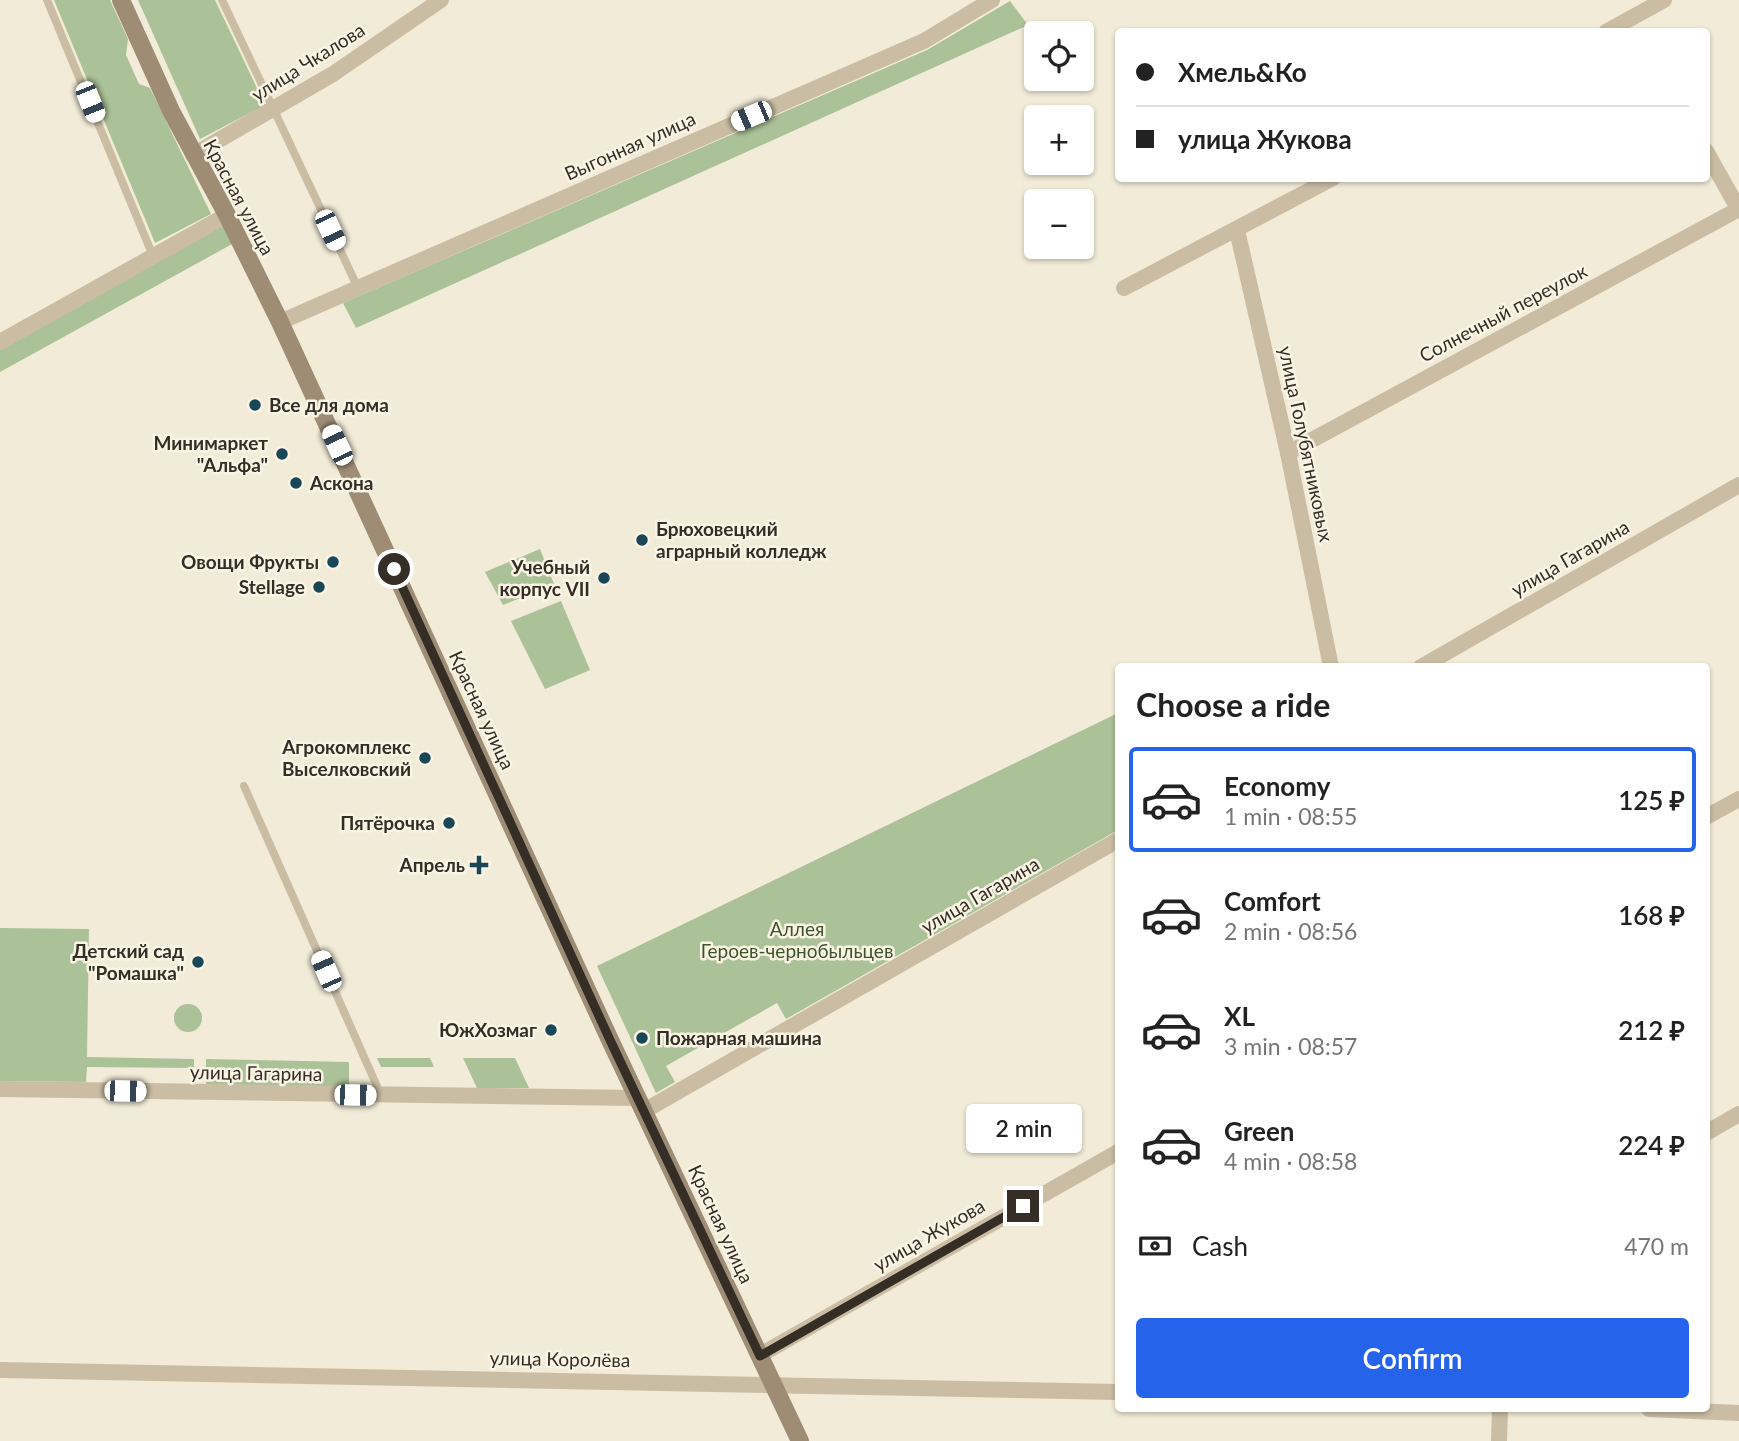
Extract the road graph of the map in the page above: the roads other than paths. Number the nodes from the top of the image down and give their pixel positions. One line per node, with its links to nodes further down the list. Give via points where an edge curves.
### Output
1 (47, 0): 15 (lane)
2 (121, 0): 9 (street, Красная улица)
3 (222, 0): 8 (lane)
4 (440, 0): 8 (street, улица Чкалова)
5 (992, 0): 16 (street, Выгонная улица, via 924,41)
6 (1664, 0): 7 (street)
7 (1636, 24)
8 (274, 110): 9 (street, улица Чкалова); 16 (lane)
9 (193, 155): 13 (street, Красная улица)
10 (1710, 158): 12 (street)
11 (1326, 182): 14 (street)
12 (1739, 210): 20 (street, Солнечный переулок)
13 (227, 215): 15 (street); 18 (street, Красная улица)
14 (1237, 230): 17 (street); 20 (street, улица Голубятниковых)
15 (153, 256): 19 (street)
16 (358, 288): 18 (street, Выгонная улица)
17 (1124, 288)
18 (280, 321): 30 (street, Красная улица)
19 (0, 342)
20 (1287, 453): 22 (street, улица Голубятниковых)
21 (1739, 485): 23 (street, улица Гагарина)
22 (1330, 663)
23 (1428, 663)
24 (244, 786): 29 (lane)
25 (1739, 799): 26 (street)
26 (1710, 815)
27 (1115, 842): 30 (street, улица Гагарина)
28 (0, 1089): 29 (street, улица Гагарина)
29 (381, 1096): 30 (street, улица Гагарина)
30 (641, 1105): 34 (street, Красная улица)
31 (1739, 1114): 32 (street)
32 (1710, 1131)
33 (1115, 1154): 34 (street, улица Жукова)
34 (760, 1356): 36 (street, Красная улица)
35 (0, 1370): 36 (street, улица Королёва)
36 (774, 1384): 37 (street, улица Королёва); 41 (street, Красная улица)
37 (1115, 1392)
38 (1500, 1412): 42 (street)
39 (1710, 1412): 40 (street)
40 (1739, 1413)
41 (800, 1441)
42 (1499, 1441)

